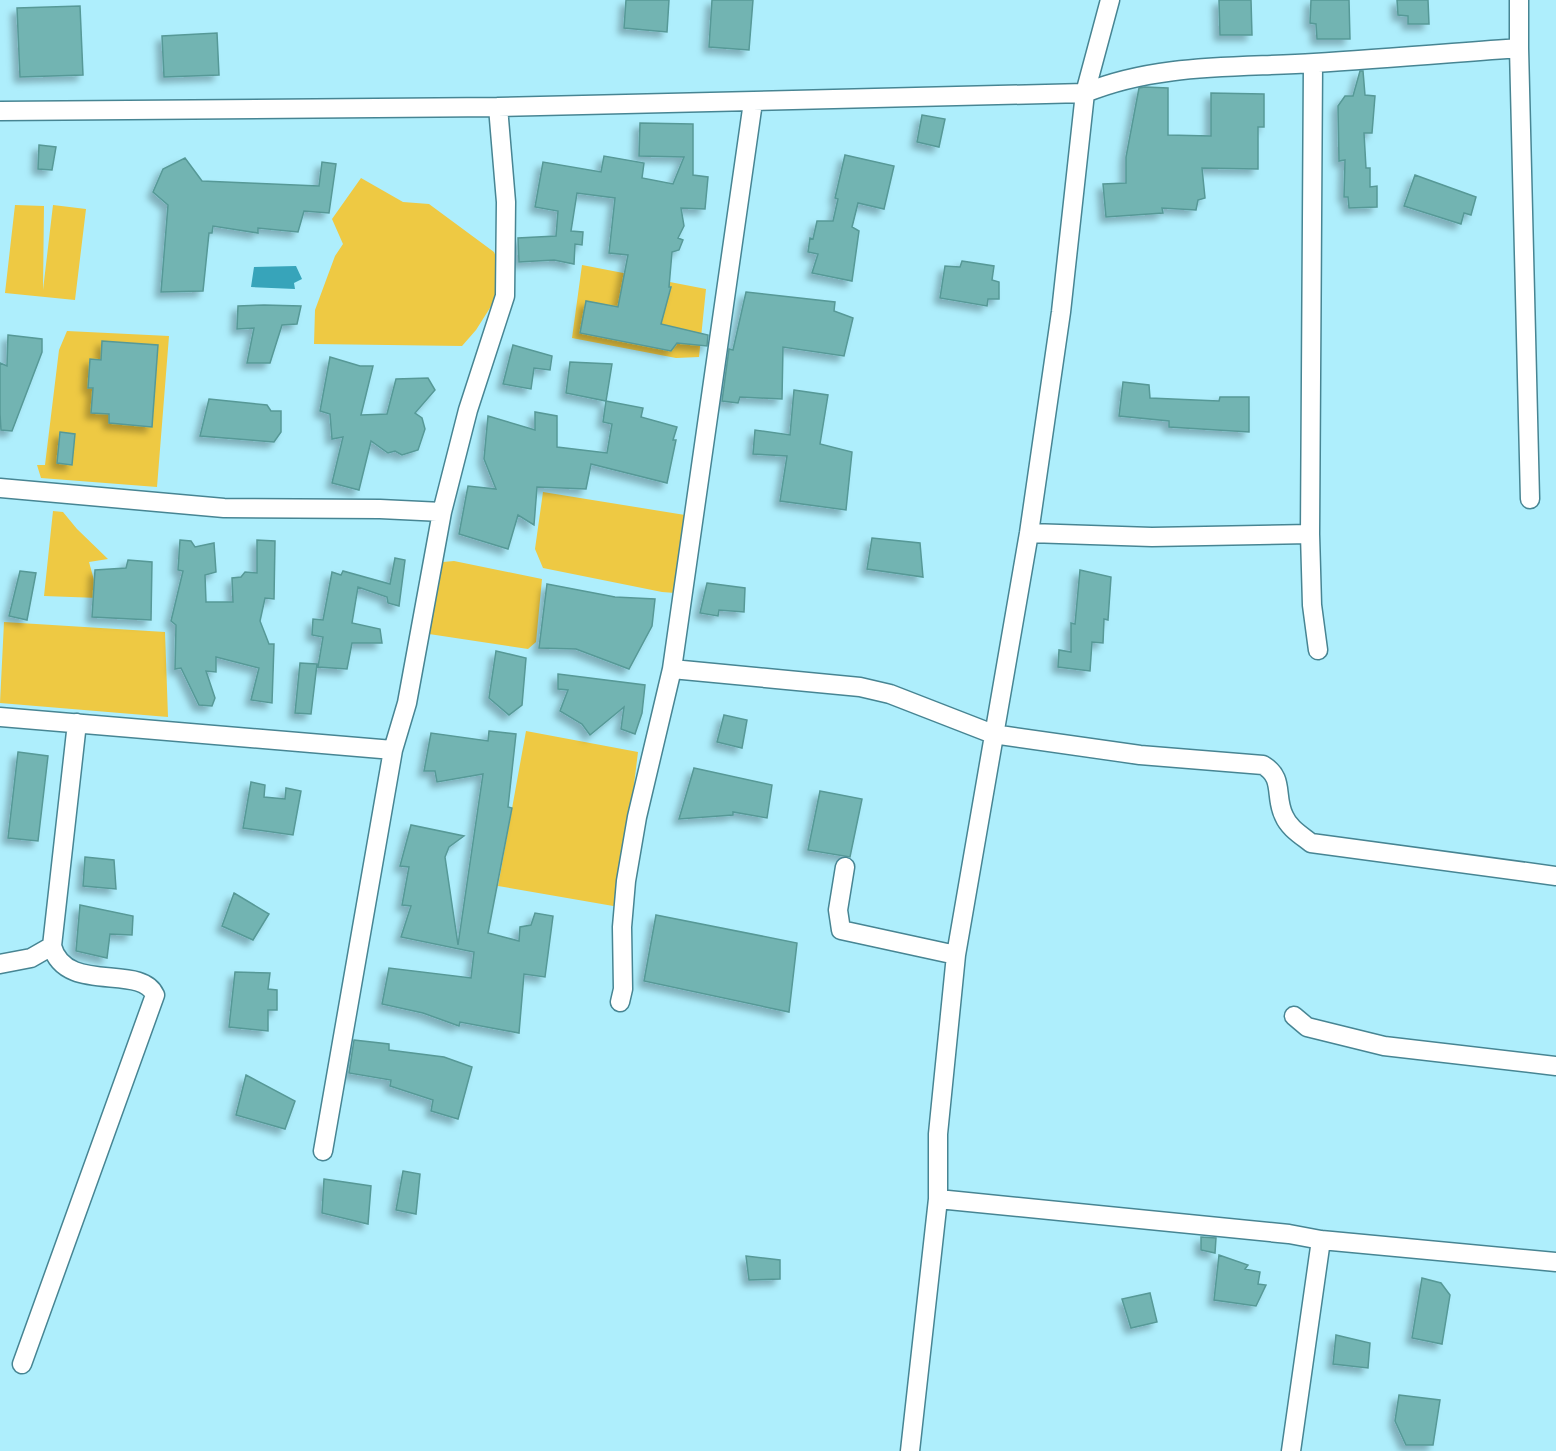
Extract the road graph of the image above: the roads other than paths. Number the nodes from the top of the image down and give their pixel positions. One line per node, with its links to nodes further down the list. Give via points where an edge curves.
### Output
1 (1110, 0): 5 (street)
2 (1519, 0): 3 (street)
3 (1519, 48): 4 (street); 10 (street)
4 (1313, 64): 5 (street, via 1172,70 1116,80); 13 (street)
5 (1085, 93): 6 (street); 12 (street, via 1061,312)
6 (753, 102): 7 (street); 15 (street)
7 (498, 107): 8 (street); 11 (street, via 506,202 506,296 468,410)
8 (0, 111)
9 (0, 488): 11 (street, via 224,508)
10 (1530, 498)
11 (442, 512): 19 (street, via 406,703)
12 (1029, 533): 13 (street, via 1152,537); 18 (street)
13 (1310, 534): 14 (street)
14 (1318, 650)
15 (672, 669): 18 (street, via 860,687 890,694); 25 (street, via 626,881)
16 (0, 717): 17 (street)
17 (76, 723): 19 (street); 22 (street)
18 (993, 734): 21 (street, via 1140,755 1263,765 1273,771 1278,781 1283,815 1311,843); 23 (street)
19 (393, 750): 28 (street)
20 (845, 867): 23 (street, via 838,910 841,930)
21 (1556, 876)
22 (52, 946): 24 (street, via 31,958); 32 (street, via 62,964 78,973 142,983 155,995)
23 (956, 955): 29 (street, via 938,1134)
24 (0, 964)
25 (620, 1002)
26 (1294, 1017): 27 (street, via 1307,1027 1384,1046)
27 (1556, 1066)
28 (323, 1151)
29 (938, 1199): 30 (street); 33 (street)
30 (1321, 1240): 31 (street); 34 (street)
31 (1556, 1262)
32 (22, 1364)
33 (910, 1451)
34 (1291, 1451)

